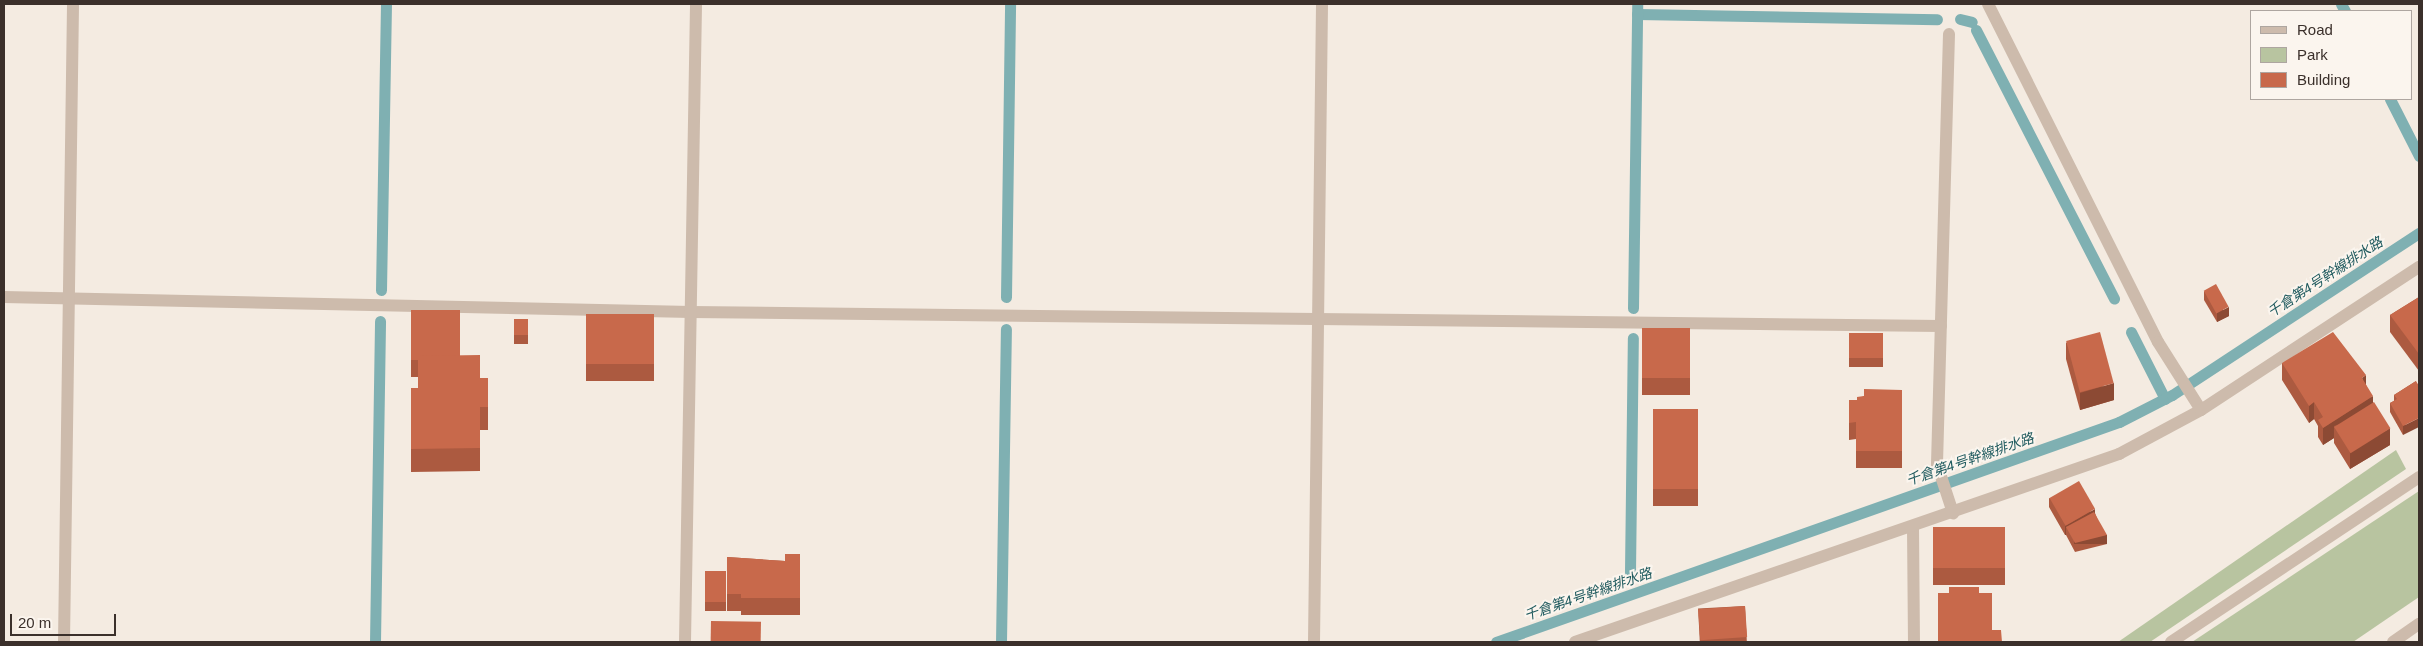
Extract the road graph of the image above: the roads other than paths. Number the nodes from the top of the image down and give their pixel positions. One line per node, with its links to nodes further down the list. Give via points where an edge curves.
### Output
1 (72, 4): 8 (street)
2 (696, 4): 9 (street)
3 (1322, 4): 10 (street)
4 (1988, 4): 12 (street, via 2176,372)
5 (1949, 34): 11 (street)
6 (2419, 267): 12 (street)
7 (4, 297): 8 (street)
8 (68, 297): 9 (street); 17 (street)
9 (691, 312): 10 (street); 18 (street)
10 (1318, 319): 11 (street); 19 (street)
11 (1941, 326): 14 (street, via 1937,464)
12 (2201, 410): 14 (street, via 2119,454)
13 (2419, 477): 22 (street)
14 (1953, 513): 15 (street)
15 (1913, 528): 20 (street); 21 (street)
16 (2419, 624): 23 (street)
17 (64, 642)
18 (686, 642)
19 (1314, 642)
20 (1575, 642)
21 (1914, 642)
22 (2171, 642)
23 (2393, 642)

